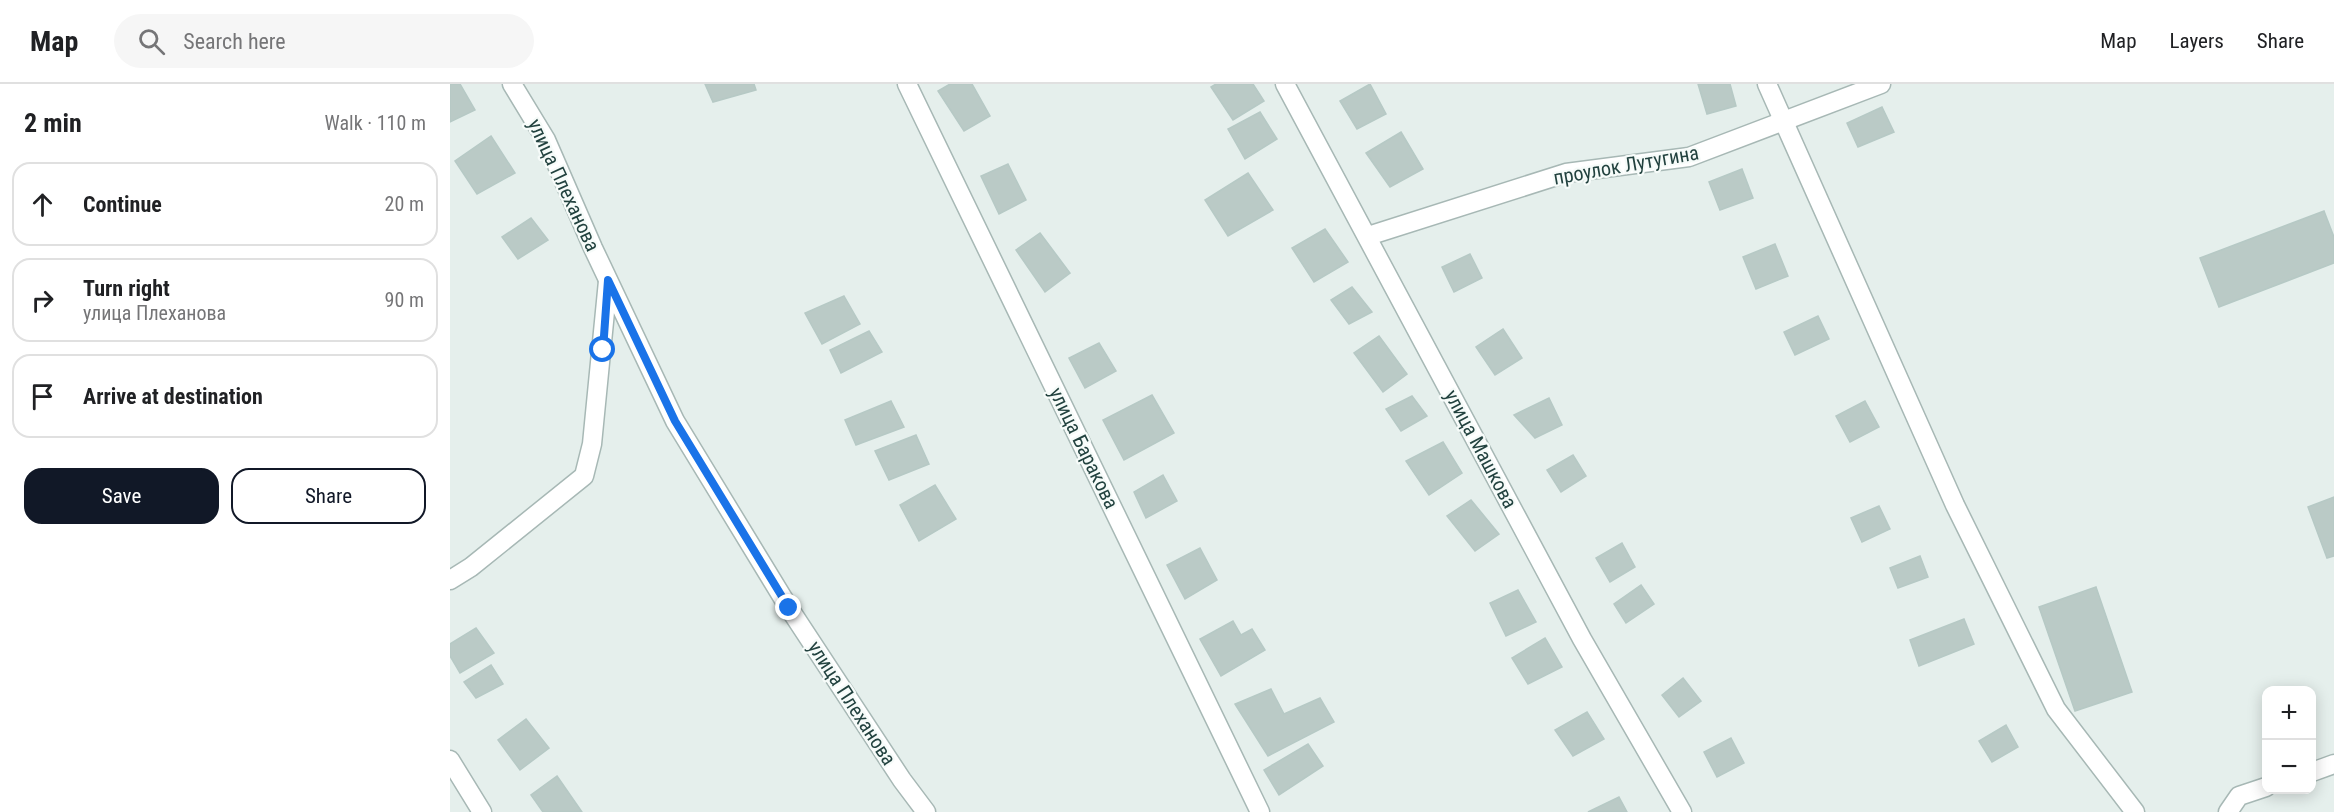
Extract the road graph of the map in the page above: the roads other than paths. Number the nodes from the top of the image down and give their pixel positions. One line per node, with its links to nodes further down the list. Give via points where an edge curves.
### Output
1 (512, 84): 8 (street, улица Плеханова, via 546,140)
2 (907, 84): 16 (street, улица Баракова)
3 (1285, 84): 7 (street, улица Машкова)
4 (1767, 84): 6 (street)
5 (1881, 84): 6 (street, проулок Лутугина)
6 (1784, 123): 7 (street, проулок Лутугина, via 1689,157 1566,173); 18 (street, via 1954,505 2056,709)
7 (1368, 236): 17 (street, улица Машкова, via 1582,639)
8 (608, 280): 9 (street, via 592,444 584,476); 15 (street, улица Плеханова, via 675,421 795,617)
9 (450, 580)
10 (450, 760): 14 (street)
11 (2334, 764): 12 (street)
12 (2316, 771)
13 (2262, 788): 19 (street, via 2239,796)
14 (482, 812)
15 (926, 812)
16 (1260, 812)
17 (1682, 812)
18 (2135, 812)
19 (2228, 812)

